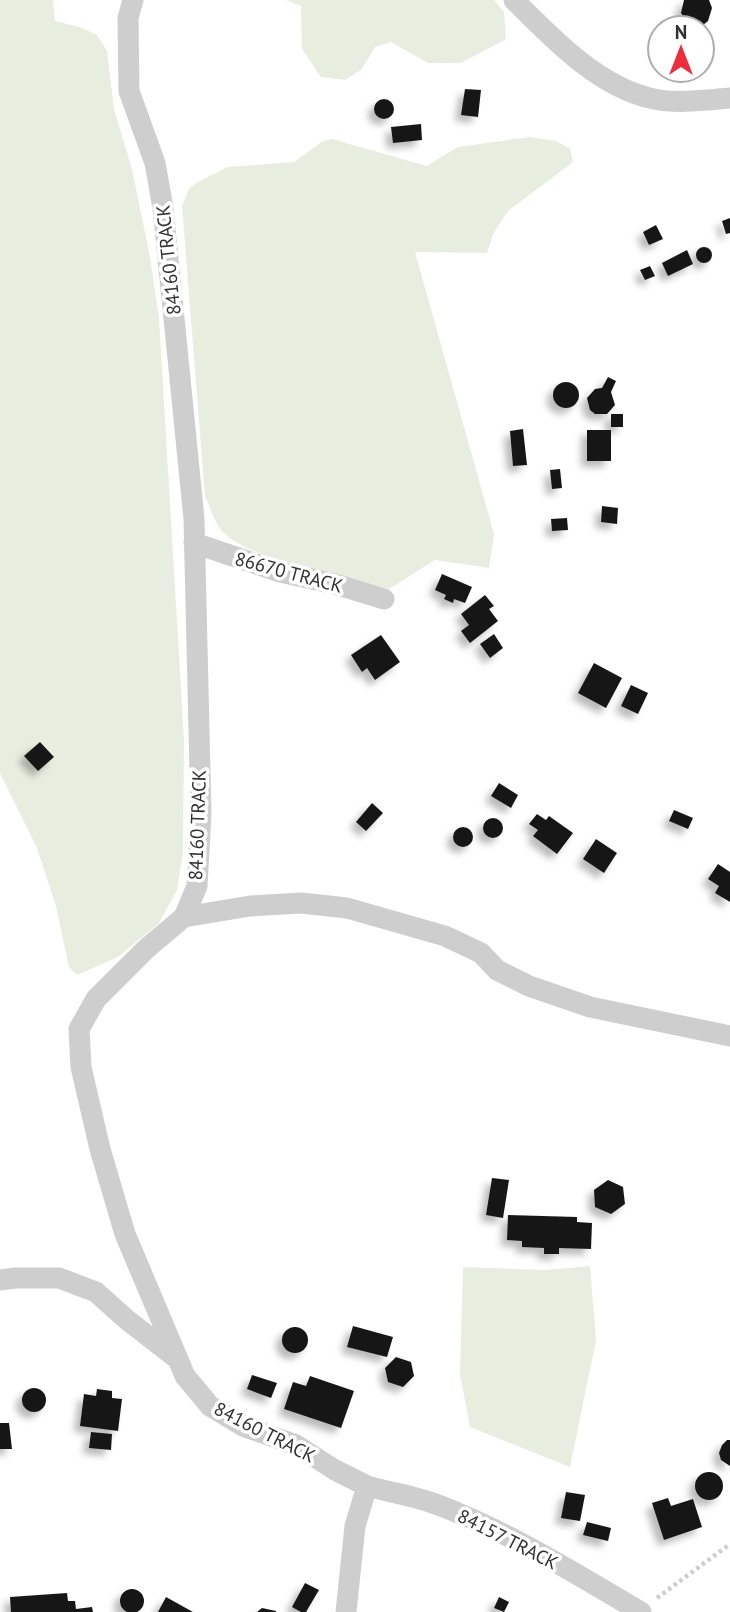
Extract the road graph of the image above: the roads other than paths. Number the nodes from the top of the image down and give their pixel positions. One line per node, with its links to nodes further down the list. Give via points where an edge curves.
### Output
1 (133, 0): 4 (street, 84160 TRACK, via 128,18 129,92 155,163 163,208)
2 (514, 0): 3 (street, via 578,61 632,93 657,100)
3 (730, 98)
4 (194, 543): 5 (street, 86670 TRACK, via 280,572); 6 (street, 84160 TRACK, via 201,814 197,886)
5 (384, 599)
6 (184, 917): 7 (street, via 301,903 347,908 445,936 481,953 498,970 529,986 590,1007); 9 (street, 84160 TRACK, via 96,999 79,1029 81,1067 125,1234)
7 (730, 1035)
8 (0, 1280): 9 (street, via 59,1278 96,1292)
9 (177, 1358): 10 (street, 84160 TRACK, via 185,1376 210,1406 243,1426 296,1445)
10 (368, 1486): 11 (street, via 355,1526); 12 (street, 84157 TRACK, via 417,1497 485,1526)
11 (346, 1612)
12 (641, 1612)

